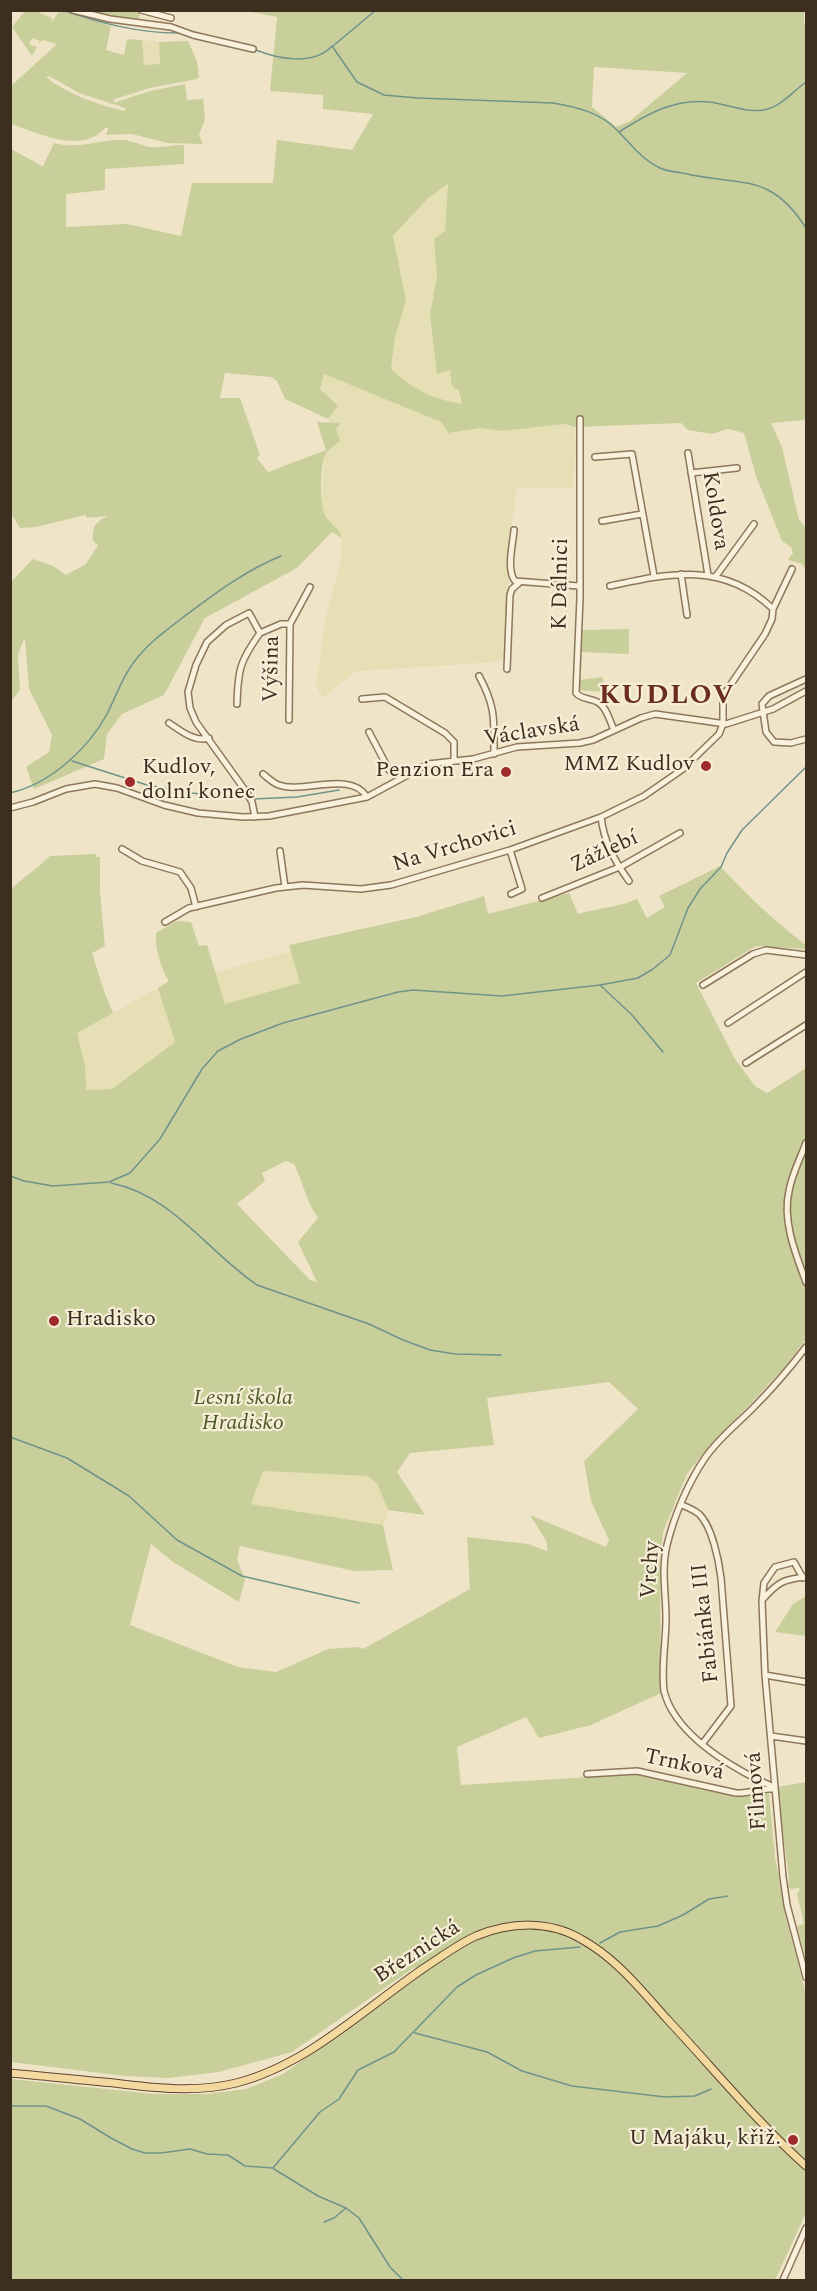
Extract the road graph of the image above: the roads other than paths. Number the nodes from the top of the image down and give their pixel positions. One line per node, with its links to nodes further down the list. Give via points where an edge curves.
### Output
1 (73, 10): 4 (street, via 110,20 171,27)
2 (141, 10): 3 (street)
3 (171, 18)
4 (253, 49)
5 (580, 419): 20 (street, K Dálnici)
6 (688, 453): 9 (street, Koldova)
7 (595, 457): 10 (street, via 632,454)
8 (737, 468): 9 (street)
9 (691, 473): 16 (street, Koldova)
10 (642, 514): 11 (street); 17 (street)
11 (602, 520)
12 (754, 524): 18 (street)
13 (514, 530): 19 (street, via 512,577)
14 (792, 569): 23 (street)
15 (681, 574): 16 (street); 17 (street); 24 (street)
16 (708, 575): 18 (street)
17 (654, 576): 21 (street)
18 (716, 576): 23 (street, via 737,582)
19 (519, 583): 20 (street); 27 (street, via 510,595)
20 (579, 586): 37 (street, K Dálnici, via 576,693 604,707)
21 (610, 586)
22 (310, 588): 25 (street, Výšina)
23 (773, 609): 36 (street, via 765,634 723,696)
24 (687, 615)
25 (290, 624): 26 (street); 34 (street, Výšina)
26 (260, 633): 32 (street, via 242,658); 39 (street, via 249,613 219,631 202,651 190,682 188,700 193,716)
27 (507, 669)
28 (479, 676): 41 (street, via 493,708)
29 (807, 679): 33 (street, via 769,696 762,704)
30 (807, 691): 33 (street, Václavská)
31 (362, 699): 42 (street, via 385,697 445,733 454,742)
32 (237, 704)
33 (762, 713): 36 (street, Václavská); 40 (street, via 766,732 774,742)
34 (289, 720)
35 (169, 723): 39 (street, via 199,740)
36 (723, 724): 37 (street, Václavská, via 655,714); 48 (street, Na Vrchovici, via 716,738 666,782)
37 (614, 730): 41 (street, Václavská, via 580,743 517,747)
38 (369, 732): 44 (street, via 389,770)
39 (209, 738): 47 (street, via 248,793)
40 (807, 739)
41 (494, 754): 42 (street, Václavská)
42 (454, 762): 44 (street, Václavská, via 428,764)
43 (263, 774): 45 (street, via 280,786 347,785)
44 (405, 776): 45 (street, Václavská)
45 (367, 797): 47 (street, Václavská)
46 (10, 808): 47 (street, Václavská, via 66,789 95,784 182,809)
47 (255, 817)
48 (601, 817): 51 (street, Na Vrchovici); 53 (street, via 604,838)
49 (680, 833): 53 (street, Zážlebí)
50 (122, 849): 58 (street, via 142,861 180,872 191,888)
51 (510, 850): 55 (street, Na Vrchovici, via 391,885 361,889); 56 (street, via 522,889)
52 (280, 851): 55 (street)
53 (619, 867): 54 (street); 57 (street, Zážlebí)
54 (629, 881)
55 (285, 887): 58 (street, Na Vrchovici)
56 (511, 894)
57 (542, 898)
58 (196, 906): 59 (street, Na Vrchovici)
59 (165, 922)
60 (807, 955): 62 (street, via 765,950)
61 (807, 972): 63 (street)
62 (703, 985)
63 (728, 1023)
64 (807, 1025): 65 (street)
65 (746, 1064)
66 (807, 1143): 67 (street, via 788,1197 789,1226)
67 (807, 1282)
68 (807, 1347): 69 (street, Vrchy, via 712,1448)
69 (682, 1505): 76 (street, Vrchy, via 664,1565 664,1689 673,1713); 76 (street, Fabiánka III, via 704,1520 719,1558 722,1578 731,1706)
70 (805, 1578): 71 (street, Filmová, via 776,1585); 71 (street, Filmová, via 794,1562 775,1567 764,1582)
71 (762, 1601): 72 (street, Filmová)
72 (765, 1675): 73 (street); 74 (street, Filmová)
73 (807, 1682)
74 (771, 1736): 75 (street); 78 (street, Filmová)
75 (807, 1741)
76 (703, 1743): 78 (street, Vrchy, via 740,1772)
77 (587, 1774): 78 (street, Trnková, via 637,1771 747,1794)
78 (774, 1788): 79 (street, Filmová, via 787,1905)
79 (807, 1977)
80 (10, 2073): 81 (main road, Březnická, via 172,2088 234,2083 269,2072 304,2053 468,1940 498,1929 539,1925 582,1939 616,1965 760,2121)
81 (807, 2166)
82 (807, 2228): 83 (street)
83 (783, 2280)

